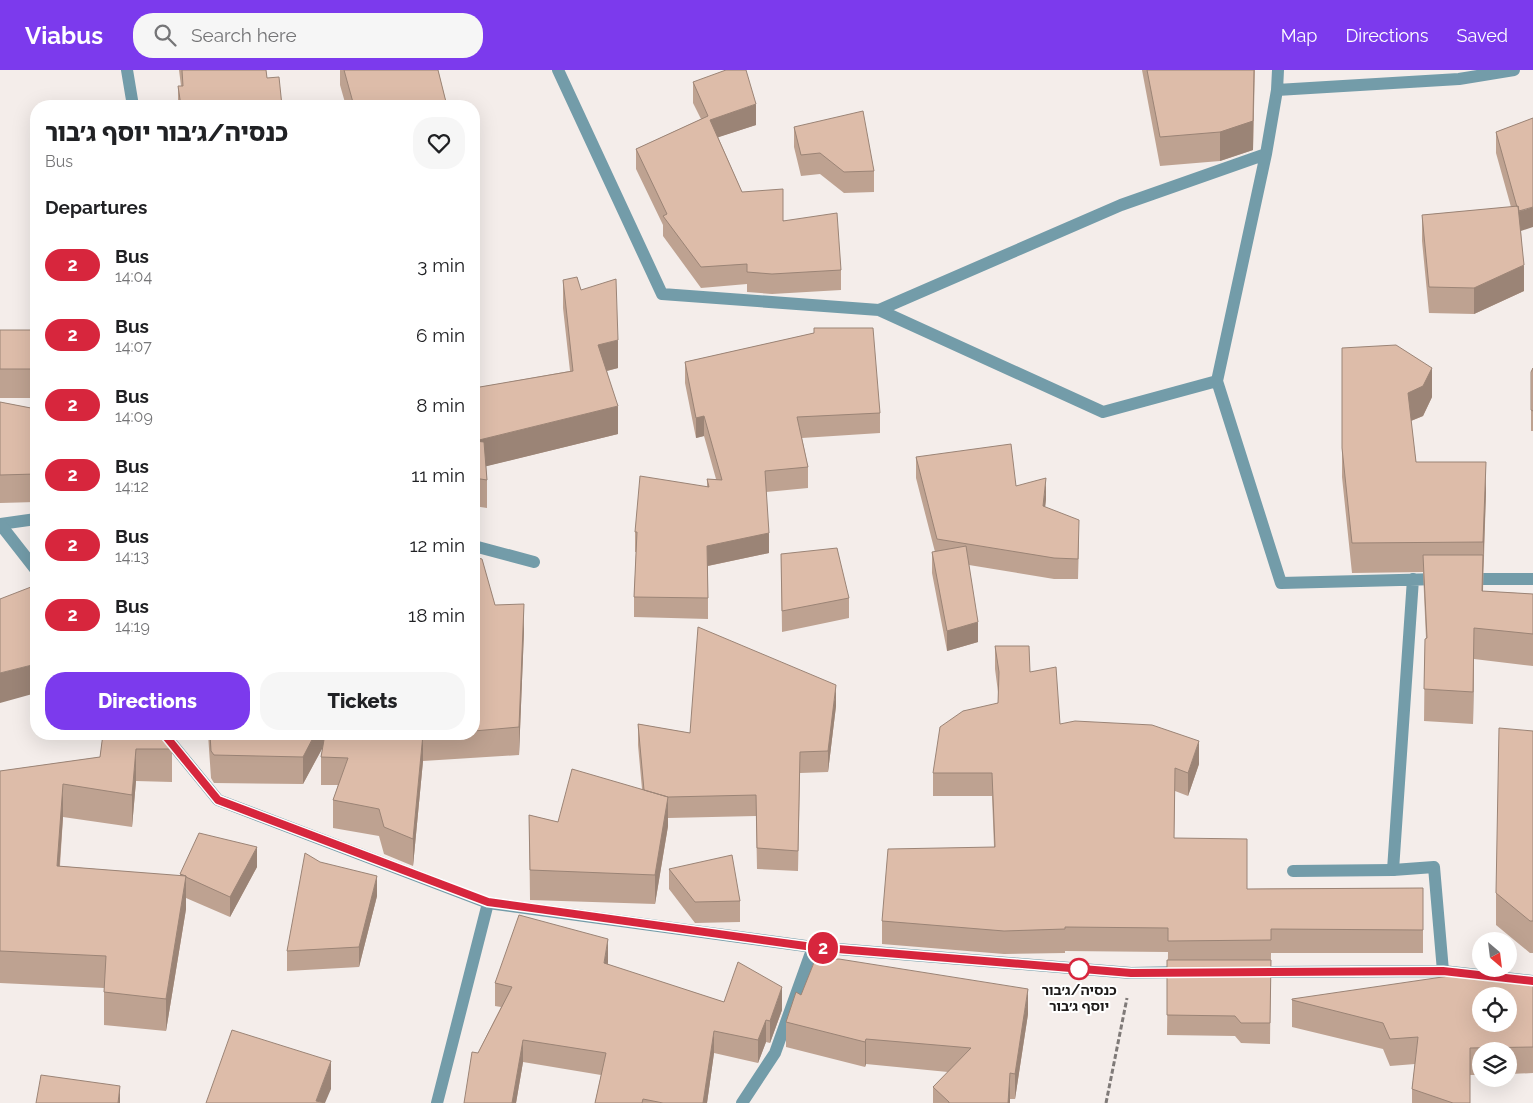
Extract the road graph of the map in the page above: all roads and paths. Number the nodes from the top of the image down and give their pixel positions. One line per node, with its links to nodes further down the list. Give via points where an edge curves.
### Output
1 (127, 70): 6 (street)
2 (558, 70): 8 (street, via 662,294)
3 (1278, 70): 5 (street)
4 (1514, 70): 5 (street, via 1459,79)
5 (1277, 90): 7 (street)
6 (133, 100)
7 (1266, 154): 8 (street, via 1121,205); 9 (street)
8 (879, 310): 9 (street, via 1103,412)
9 (1216, 381): 15 (street, via 1281,583)
10 (30, 520): 11 (street)
11 (0, 524): 13 (street)
12 (480, 548): 14 (street)
13 (30, 562)
14 (534, 562)
15 (1413, 579): 16 (street); 18 (street)
16 (1533, 579)
17 (169, 740): 20 (street, via 218,800)
18 (1393, 870): 19 (street); 22 (street, via 1434,867)
19 (1293, 871)
20 (488, 902): 21 (street); 27 (street)
21 (813, 947): 25 (street); 28 (street, via 775,1053)
22 (1443, 971): 24 (street); 26 (street)
23 (1200, 972): 25 (street)
24 (1239, 972)
25 (1131, 973): 29 (path)
26 (1533, 980)
27 (437, 1103)
28 (742, 1103)
29 (1106, 1103)

